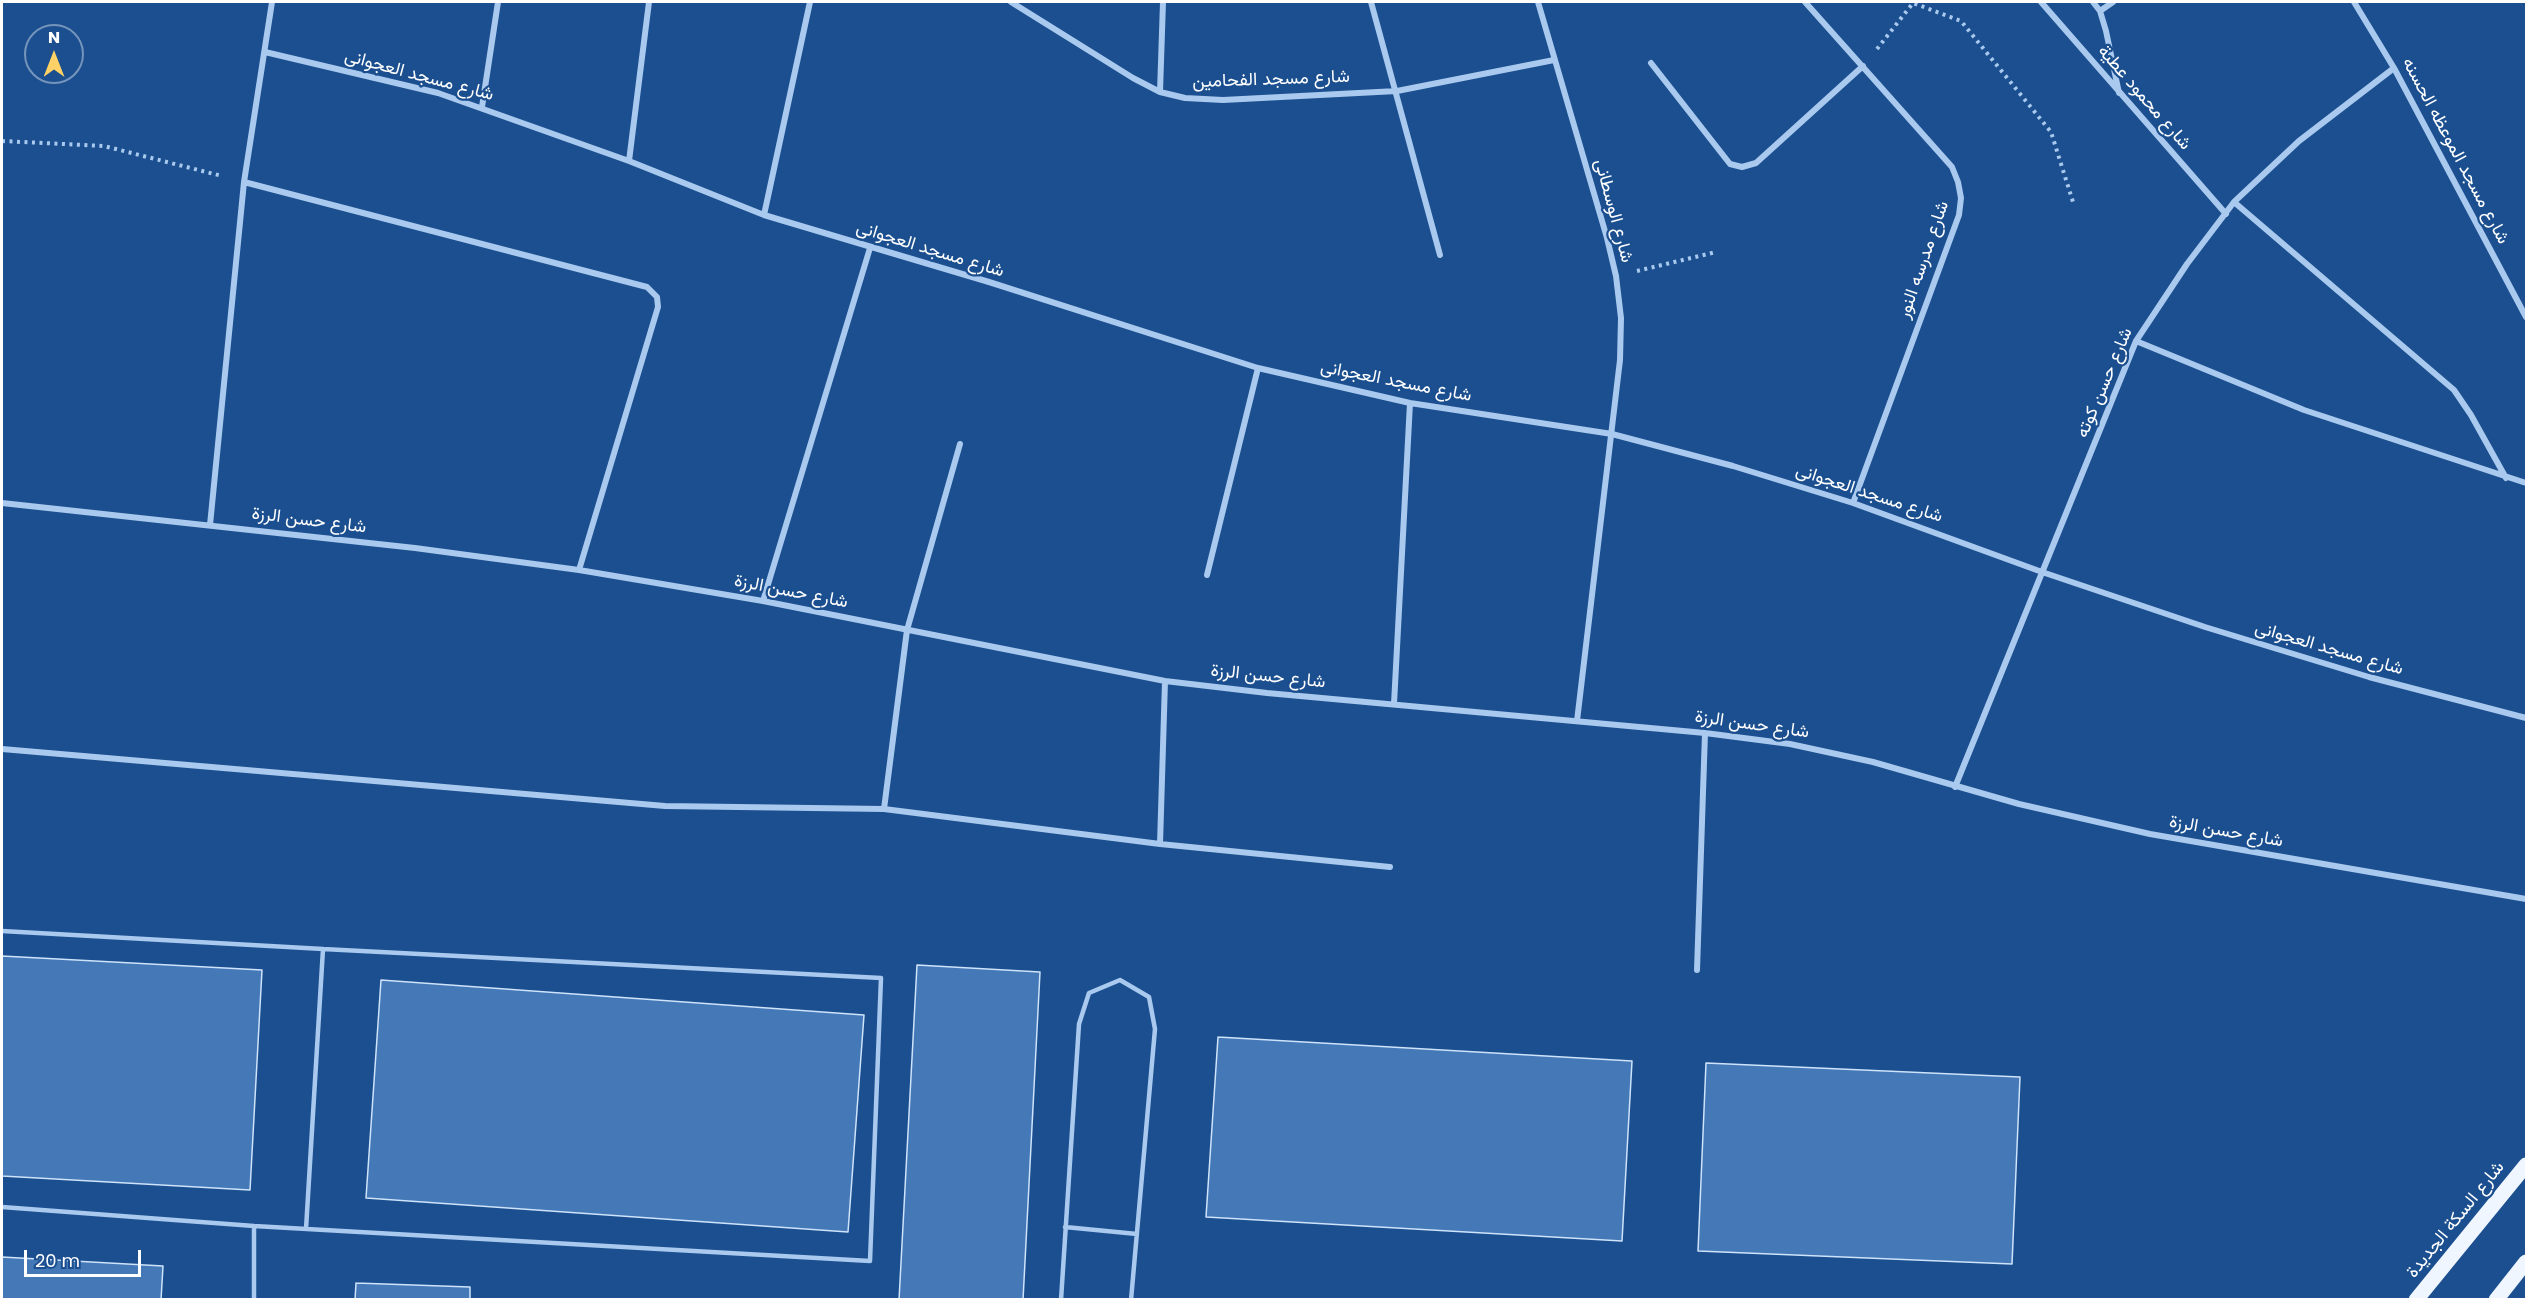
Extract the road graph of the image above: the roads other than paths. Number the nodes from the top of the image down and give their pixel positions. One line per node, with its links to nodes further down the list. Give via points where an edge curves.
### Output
1 (272, 2): 15 (street)
2 (498, 2): 23 (street)
3 (649, 2): 24 (street)
4 (810, 2): 28 (street)
5 (1011, 2): 21 (street, شارع مسجد الفحامين)
6 (1163, 2): 21 (street)
7 (1371, 2): 20 (street)
8 (1538, 2): 16 (street, شارع الوسطانى)
9 (1805, 2): 18 (street, شارع مدرسه النور)
10 (2041, 2): 22 (street, شارع محمود عطية)
11 (2093, 2): 14 (street)
12 (2113, 2): 14 (street)
13 (2354, 2): 19 (street, شارع مسجد الموعظه الحسنه)
14 (2100, 11): 22 (street)
15 (265, 52): 23 (street, شارع مسجد العجوانى); 25 (street)
16 (1554, 60): 20 (street, شارع مسجد الفحامين); 35 (street, شارع الوسطانى, via 1616,276 1620,360)
17 (1651, 63): 18 (street, via 1730,164 1742,167 1756,163)
18 (1863, 66): 40 (street, شارع مدرسه النور, via 1952,167 1961,198 1959,215)
19 (2394, 68): 26 (street, شارع حسن كوته, via 2299,141); 31 (street, شارع مسجد الموعظه الحسنه)
20 (1396, 91): 21 (street, شارع مسجد الفحامين, via 1223,100); 30 (street)
21 (1160, 92)
22 (2120, 93): 27 (street, شارع محمود عطية)
23 (482, 107): 24 (street, شارع مسجد العجوانى)
24 (629, 161): 28 (street, شارع مسجد العجوانى)
25 (244, 182): 41 (street); 42 (street, via 647,287 657,297 658,307)
26 (2234, 202): 27 (street, شارع حسن كوته); 37 (street, via 2454,390)
27 (2226, 214): 32 (street, شارع حسن كوته)
28 (764, 215): 29 (street, شارع مسجد العجوانى)
29 (870, 248): 33 (street, شارع مسجد العجوانى); 45 (street)
30 (1440, 255)
31 (2526, 317)
32 (2136, 341): 37 (street, via 2304,410); 43 (street, شارع حسن كوته)
33 (1258, 368): 34 (street, شارع مسجد العجوانى); 44 (street)
34 (1410, 403): 35 (street, شارع مسجد العجوانى); 48 (street)
35 (1612, 434): 40 (street, شارع مسجد العجوانى); 50 (street, شارع الوسطانى)
36 (960, 444): 46 (street)
37 (2506, 478): 38 (street)
38 (2526, 483)
39 (2, 503): 41 (street, شارع حسن الرزة)
40 (1852, 503): 43 (street, شارع مسجد العجوانى)
41 (210, 525): 42 (street, شارع حسن الرزة)
42 (579, 570): 45 (street, شارع حسن الرزة)
43 (2042, 572): 49 (street, شارع مسجد العجوانى, via 2369,677); 53 (street, شارع حسن كوته)
44 (1207, 575)
45 (763, 601): 46 (street, شارع حسن الرزة)
46 (907, 630): 47 (street, شارع حسن الرزة); 54 (street)
47 (1165, 681): 48 (street, شارع حسن الرزة); 55 (street)
48 (1394, 704): 50 (street, شارع حسن الرزة)
49 (2526, 718)
50 (1577, 721): 51 (street, شارع حسن الرزة)
51 (1705, 733): 53 (street, شارع حسن الرزة, via 1790,744 1873,762); 60 (street)
52 (2, 749): 54 (street, via 664,806)
53 (1955, 787): 57 (street, شارع حسن الرزة, via 2150,834)
54 (884, 809): 55 (street)
55 (1160, 844): 56 (street)
56 (1390, 867)
57 (2526, 898)
58 (2, 931): 59 (lane)
59 (323, 949): 65 (lane); 65 (lane, via 881,978 870,1261)
60 (1697, 970)
61 (2526, 1165): 72 (main road, شارع السكة الجديدة)
62 (2, 1208): 63 (lane)
63 (254, 1226): 65 (lane); 69 (lane)
64 (1065, 1227): 66 (lane); 66 (lane, via 1079,1024 1089,993 1120,980 1149,996 1155,1029); 70 (lane)
65 (306, 1228)
66 (1137, 1234): 71 (lane)
67 (2526, 1262): 68 (main road)
68 (2503, 1297)
69 (254, 1299)
70 (1061, 1299)
71 (1131, 1299)
72 (2416, 1299)

